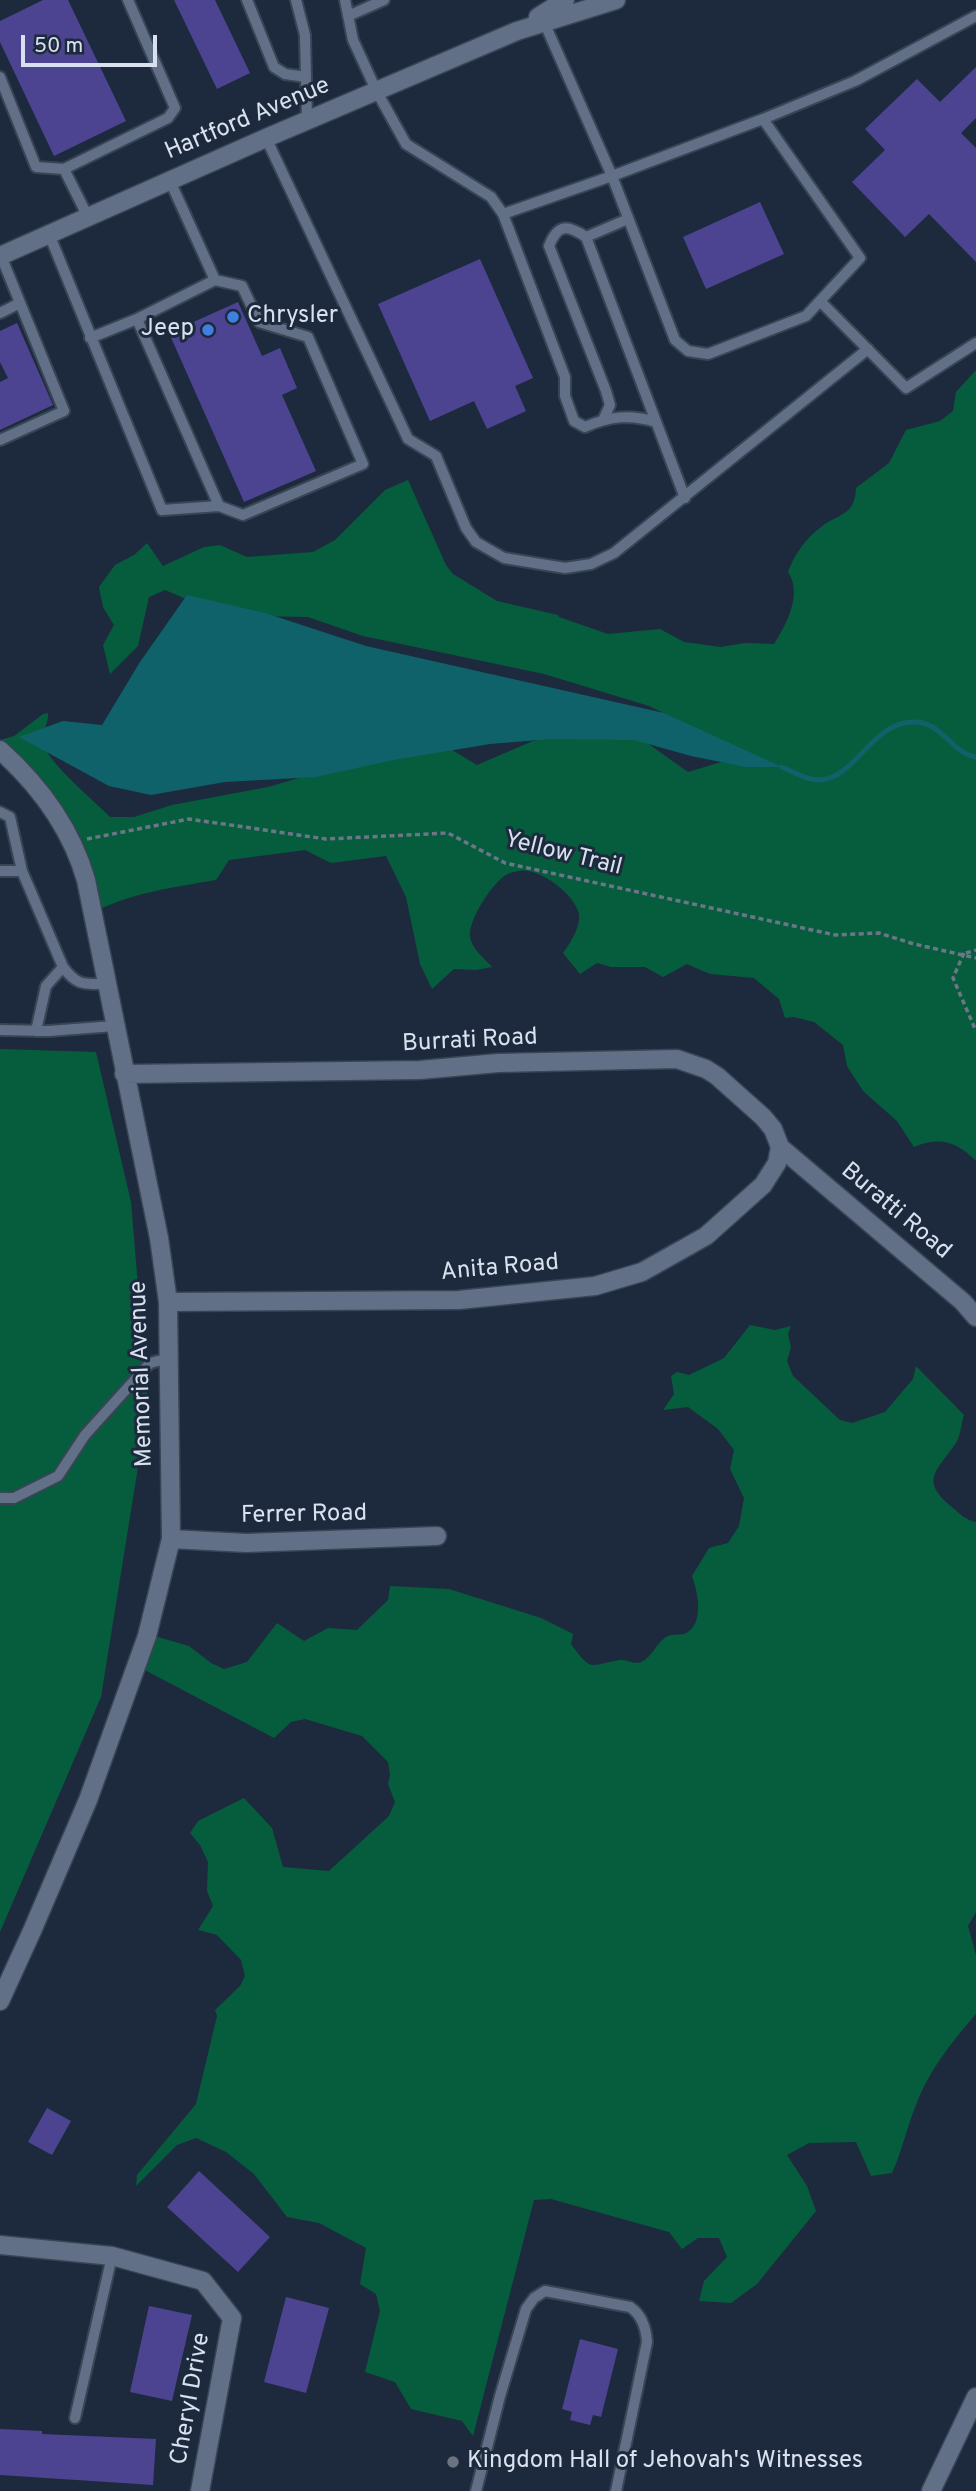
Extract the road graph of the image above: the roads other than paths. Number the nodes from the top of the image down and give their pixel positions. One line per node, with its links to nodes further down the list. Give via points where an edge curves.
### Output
1 (128, 0): 16 (lane, via 175,108 168,118)
2 (247, 0): 11 (lane, via 274,67)
3 (296, 0): 11 (lane, via 305,35)
4 (345, 0): 8 (lane)
5 (384, 0): 8 (lane)
6 (616, 0): 7 (street, Hartford Avenue)
7 (552, 8): 12 (street, Hartford Avenue, via 517,31); 17 (lane)
8 (348, 16): 12 (lane, via 353,40)
9 (976, 16): 13 (lane, via 855,81)
10 (0, 77): 16 (lane, via 36,167)
11 (306, 77): 14 (lane)
12 (377, 92): 14 (street, Hartford Avenue); 19 (lane, via 406,144 491,197)
13 (763, 119): 17 (lane); 26 (lane, via 860,258)
14 (307, 120): 15 (street, Hartford Avenue)
15 (266, 138): 18 (street, Hartford Avenue); 36 (lane, via 408,439 436,457 476,542 505,558 565,568 592,564 614,553)
16 (64, 169): 20 (lane)
17 (612, 176): 19 (lane); 21 (lane)
18 (170, 181): 20 (street, Hartford Avenue); 25 (lane)
19 (503, 214): 33 (lane, via 565,377 565,396 574,421 585,427)
20 (88, 217): 22 (street, Hartford Avenue)
21 (628, 219): 23 (lane); 26 (lane, via 675,340 688,351 708,354 806,316)
22 (49, 234): 24 (street, Hartford Avenue); 30 (lane)
23 (586, 237): 33 (lane, via 563,228 553,234 549,246 606,391 610,405); 34 (lane)
24 (1, 256): 27 (lane)
25 (215, 280): 29 (lane); 37 (lane, via 242,286 259,322 308,337 363,464 243,515)
26 (820, 301): 32 (lane)
27 (20, 303): 28 (lane); 35 (lane, via 64,411)
28 (0, 313)
29 (137, 320): 30 (lane); 37 (lane)
30 (90, 338): 37 (lane, via 162,510)
31 (976, 343): 32 (lane, via 906,388)
32 (867, 349): 36 (lane)
33 (604, 418): 34 (lane, via 640,416)
34 (656, 422): 36 (lane)
35 (0, 440)
36 (685, 498)
37 (219, 506)
38 (0, 750): 43 (street, Memorial Avenue, via 48,800 72,842 86,880)
39 (0, 812): 41 (lane, via 10,817)
40 (0, 871): 41 (lane)
41 (22, 871): 42 (lane)
42 (63, 967): 43 (lane, via 81,984); 46 (lane, via 46,986)
43 (106, 984): 44 (street, Memorial Avenue)
44 (114, 1026): 46 (lane); 47 (street, Memorial Avenue)
45 (0, 1030): 46 (lane)
46 (36, 1031)
47 (124, 1074): 48 (street, Burrati Road, via 420,1070 498,1063 677,1059 717,1076 773,1129); 49 (street, Memorial Avenue)
48 (780, 1147): 49 (street, Anita Road, via 777,1163 763,1185 706,1236 642,1272 595,1286 459,1300); 50 (street, Buratti Road)
49 (168, 1302): 51 (street, Memorial Avenue)
50 (976, 1317)
51 (170, 1358): 52 (lane, via 150,1363 85,1435 58,1476 14,1498); 54 (street, Memorial Avenue)
52 (0, 1498)
53 (437, 1536): 54 (street, Ferrer Road, via 246,1543)
54 (171, 1539): 55 (street, Memorial Avenue, via 147,1636 92,1788)
55 (0, 2001)
56 (0, 2245): 57 (street, Cheryl Drive)
57 (112, 2256): 59 (lane); 60 (street, Cheryl Drive, via 203,2281 232,2318)
58 (976, 2397): 63 (street)
59 (75, 2418)
60 (200, 2491)
61 (476, 2491): 62 (lane, via 526,2309 545,2291 630,2307 646,2328 647,2342)
62 (616, 2491)
63 (931, 2491)

